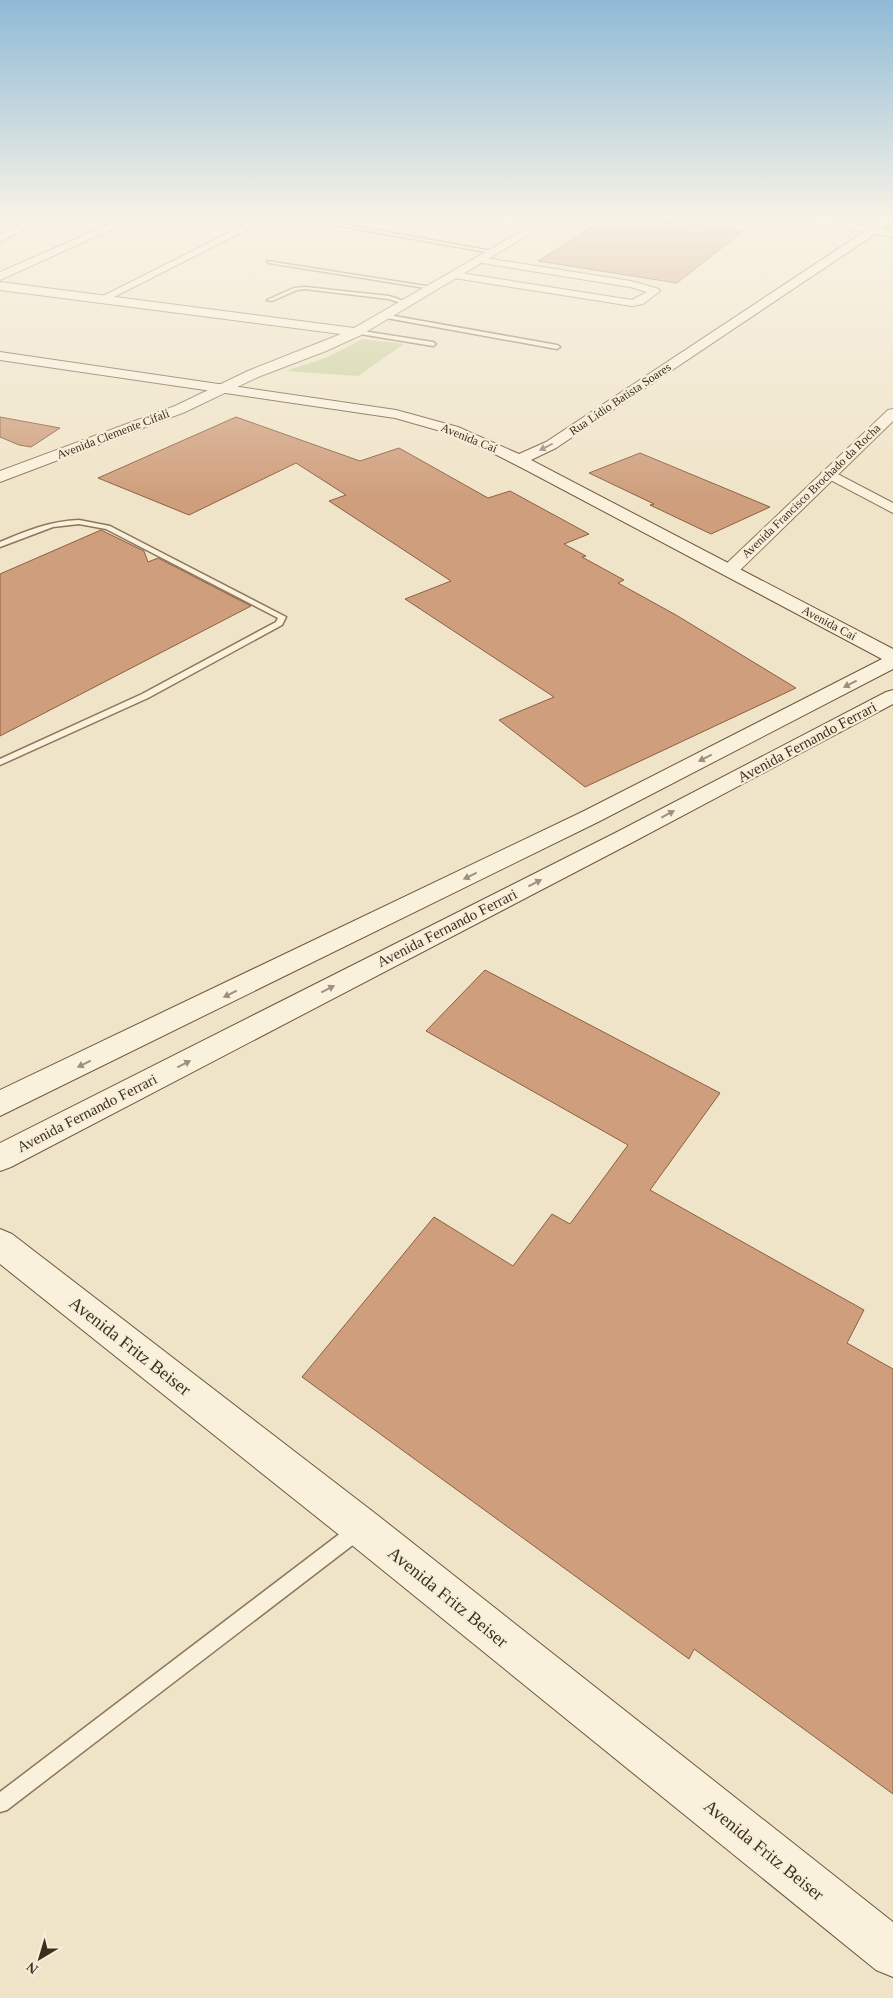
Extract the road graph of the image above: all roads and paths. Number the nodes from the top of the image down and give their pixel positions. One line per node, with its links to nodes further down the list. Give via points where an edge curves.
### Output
1 (181, 309): 6 (main road)
2 (395, 309): 5 (main road, Avenida Clemente Cifali)
3 (755, 309): 7 (main road, Rua Lídio Batista Soares)
4 (775, 309): 9 (main road, Rua Lídio Batista Soares)
5 (383, 316): 6 (main road, Avenida Clemente Cifali); 10 (lane)
6 (356, 332): 8 (lane); 12 (main road, Avenida Clemente Cifali)
7 (708, 341): 9 (main road); 14 (main road, Rua Lídio Batista Soares)
8 (433, 344)
9 (724, 344): 15 (main road, Rua Lídio Batista Soares)
10 (557, 348)
11 (0, 356): 12 (main road, Avenida Caí)
12 (225, 388): 16 (main road, Avenida Caí, via 396,414 453,430); 18 (main road, Avenida Clemente Cifali, via 180,409)
13 (893, 412): 17 (main road, Avenida Francisco Brochado da Rocha)
14 (590, 419): 15 (main road); 16 (main road, Rua Lídio Batista Soares, one-way to 16)
15 (607, 423): 16 (main road, Rua Lídio Batista Soares, via 568,450)
16 (526, 463): 21 (main road, Avenida Caí)
17 (828, 473): 19 (street); 21 (main road, Avenida Francisco Brochado da Rocha)
18 (0, 478)
19 (893, 509)
20 (0, 544): 25 (lane, via 41,527 62,523 108,526 282,617 279,623 145,696)
21 (730, 570): 22 (main road, Avenida Caí)
22 (893, 656)
23 (893, 662): 26 (main road, Avenida Fernando Ferrari, one-way to 26)
24 (893, 696): 27 (main road, Avenida Fernando Ferrari, one-way to 24)
25 (0, 762)
26 (592, 816): 27 (main road); 28 (main road, Avenida Fernando Ferrari, one-way to 28)
27 (625, 837): 29 (main road, Avenida Fernando Ferrari, one-way to 27)
28 (256, 981): 29 (main road); 30 (main road, Avenida Fernando Ferrari, one-way to 30)
29 (282, 1013): 31 (main road, Avenida Fernando Ferrari, one-way to 29)
30 (0, 1104)
31 (0, 1158)
32 (0, 1244): 33 (main road, Avenida Fritz Beiser)
33 (362, 1528): 34 (lane); 35 (main road, Avenida Fritz Beiser)
34 (0, 1803)
35 (893, 1953)

